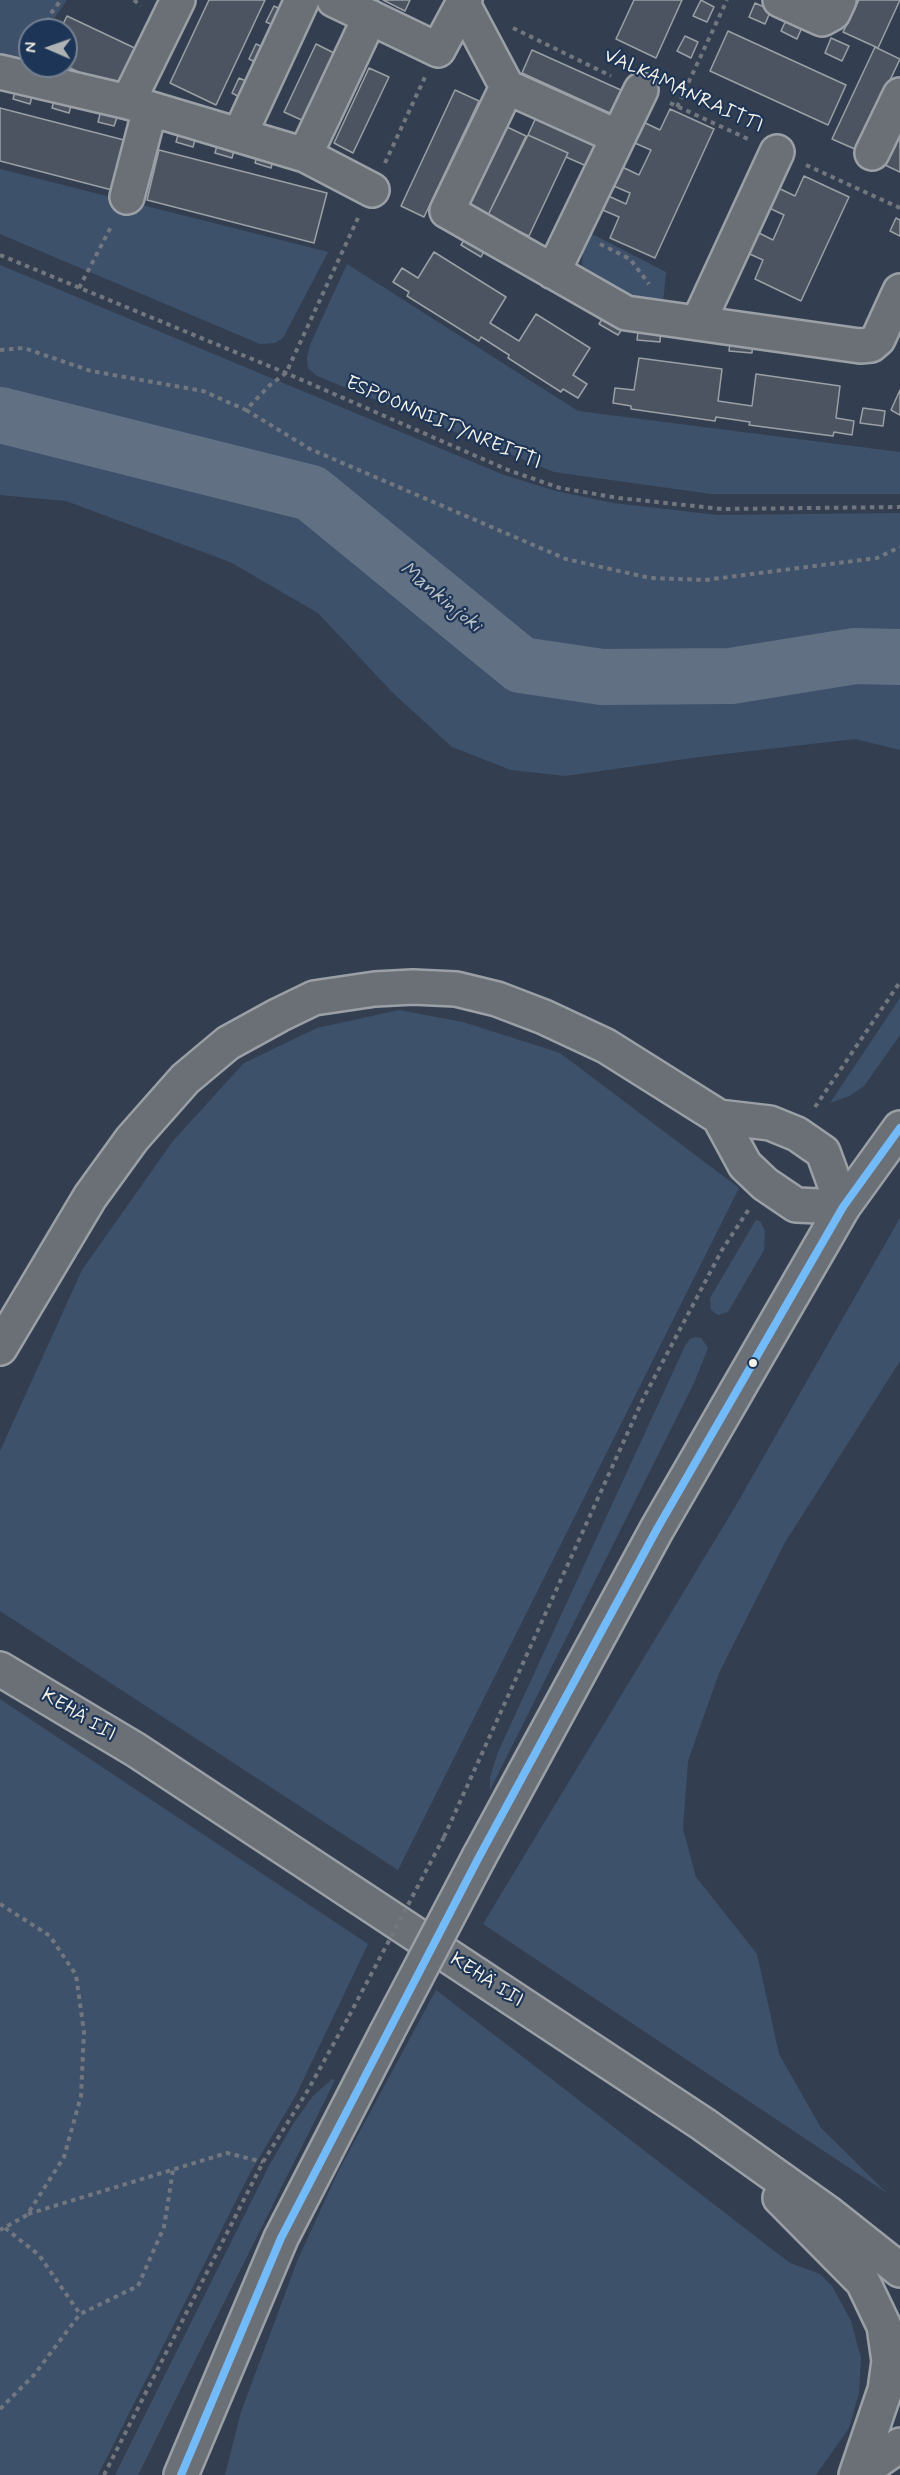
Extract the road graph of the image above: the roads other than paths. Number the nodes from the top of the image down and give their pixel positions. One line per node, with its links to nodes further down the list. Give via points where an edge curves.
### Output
1 (178, 0): 12 (main road)
2 (302, 0): 13 (main road)
3 (334, 0): 7 (main road)
4 (780, 0): 5 (main road, via 822,19 833,13)
5 (839, 0)
6 (464, 2): 7 (main road, via 438,50); 9 (main road)
7 (370, 17): 17 (main road)
8 (0, 72): 12 (main road)
9 (507, 87): 14 (main road); 20 (main road, via 447,211)
10 (641, 90): 14 (main road)
11 (900, 95): 16 (main road)
12 (139, 105): 13 (main road); 19 (main road)
13 (240, 134): 17 (main road)
14 (618, 137): 20 (main road)
15 (777, 152): 22 (main road)
16 (873, 153)
17 (305, 155): 18 (main road)
18 (372, 190)
19 (127, 196)
20 (553, 272): 22 (main road, via 626,313)
21 (900, 291): 22 (main road, via 878,339 871,345)
22 (698, 323)
23 (719, 1117): 25 (main road, via 745,1165 765,1184 796,1205); 25 (main road, via 770,1123 797,1134 822,1152); 26 (main road, via 606,1046 497,999 456,989 414,987 314,998 228,1043 185,1079 132,1139 90,1197)
24 (900, 1128): 25 (main road)
25 (843, 1207): 31 (main road, bridge, via 657,1530 386,2034 281,2238)
26 (0, 1348)
27 (5, 1668): 28 (main road, KEHÄ III)
28 (703, 2124): 29 (main road, KEHÄ III); 32 (main road, via 863,2282 884,2326 889,2361 885,2390)
29 (900, 2270)
30 (900, 2445): 32 (main road)
31 (181, 2475)
32 (856, 2475)

